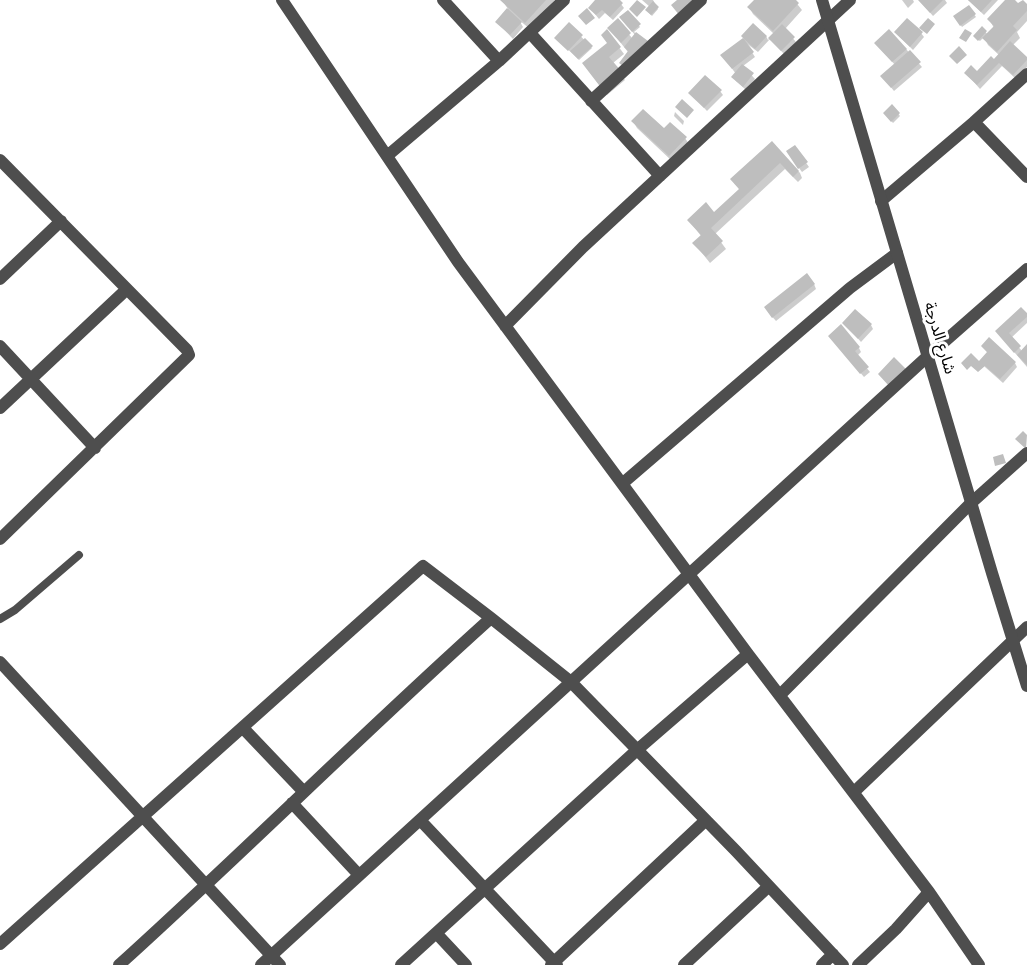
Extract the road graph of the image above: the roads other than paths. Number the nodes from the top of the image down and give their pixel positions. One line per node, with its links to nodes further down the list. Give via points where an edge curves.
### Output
1 (282, 0): 13 (street)
2 (443, 0): 9 (street)
3 (564, 0): 8 (street)
4 (701, 0): 11 (street)
5 (822, 0): 7 (street, شارع الدرجة)
6 (850, 0): 7 (street)
7 (829, 19): 15 (street); 17 (street, شارع الدرجة)
8 (530, 33): 9 (street); 11 (street)
9 (499, 61): 13 (street)
10 (1027, 74): 12 (street)
11 (591, 101): 15 (street)
12 (974, 122): 16 (street); 17 (street)
13 (387, 156): 23 (street)
14 (0, 160): 18 (street)
15 (660, 176): 23 (street)
16 (1027, 177)
17 (881, 201): 19 (street, شارع الدرجة)
18 (61, 221): 21 (street); 22 (street)
19 (897, 253): 25 (street, شارع الدرجة); 30 (street, via 850,288)
20 (1027, 269): 25 (street)
21 (0, 279)
22 (127, 289): 26 (street); 28 (street, via 189,355)
23 (505, 326): 30 (street)
24 (0, 346): 26 (street)
25 (928, 356): 31 (street, شارع الدرجة); 34 (street)
26 (32, 379): 27 (street); 28 (street)
27 (0, 408)
28 (95, 448): 32 (street)
29 (1027, 453): 31 (street)
30 (623, 483): 34 (street)
31 (972, 502): 38 (street, شارع الدرجة); 43 (street)
32 (0, 539)
33 (79, 555): 36 (lane)
34 (690, 573): 39 (street); 41 (street)
35 (491, 618): 41 (street); 44 (street, via 423,566); 46 (street)
36 (0, 619)
37 (1027, 627): 38 (street)
38 (1012, 640): 42 (street, شارع الدرجة); 47 (street)
39 (748, 654): 43 (street); 45 (street)
40 (0, 662): 49 (street)
41 (571, 682): 45 (street); 50 (street)
42 (1027, 686)
43 (780, 695): 47 (street)
44 (243, 728): 46 (street); 49 (street)
45 (637, 750): 51 (street); 55 (street)
46 (303, 791): 48 (street)
47 (854, 792): 56 (street)
48 (292, 803): 52 (street); 53 (street)
49 (143, 817): 53 (street); 58 (street)
50 (420, 820): 52 (street); 55 (street)
51 (706, 820): 54 (street); 61 (street)
52 (360, 875): 60 (street)
53 (206, 886): 60 (street); 62 (street)
54 (769, 886): 59 (street); 66 (street)
55 (484, 890): 57 (street); 61 (street)
56 (929, 892): 69 (street); 70 (street)
57 (437, 934): 64 (street); 65 (street)
58 (0, 944)
59 (833, 954): 67 (street); 68 (street)
60 (275, 960): 63 (street)
61 (554, 964)
62 (119, 965)
63 (261, 965)
64 (401, 965)
65 (466, 965)
66 (684, 965)
67 (822, 965)
68 (843, 965)
69 (858, 965)
70 (979, 965)

